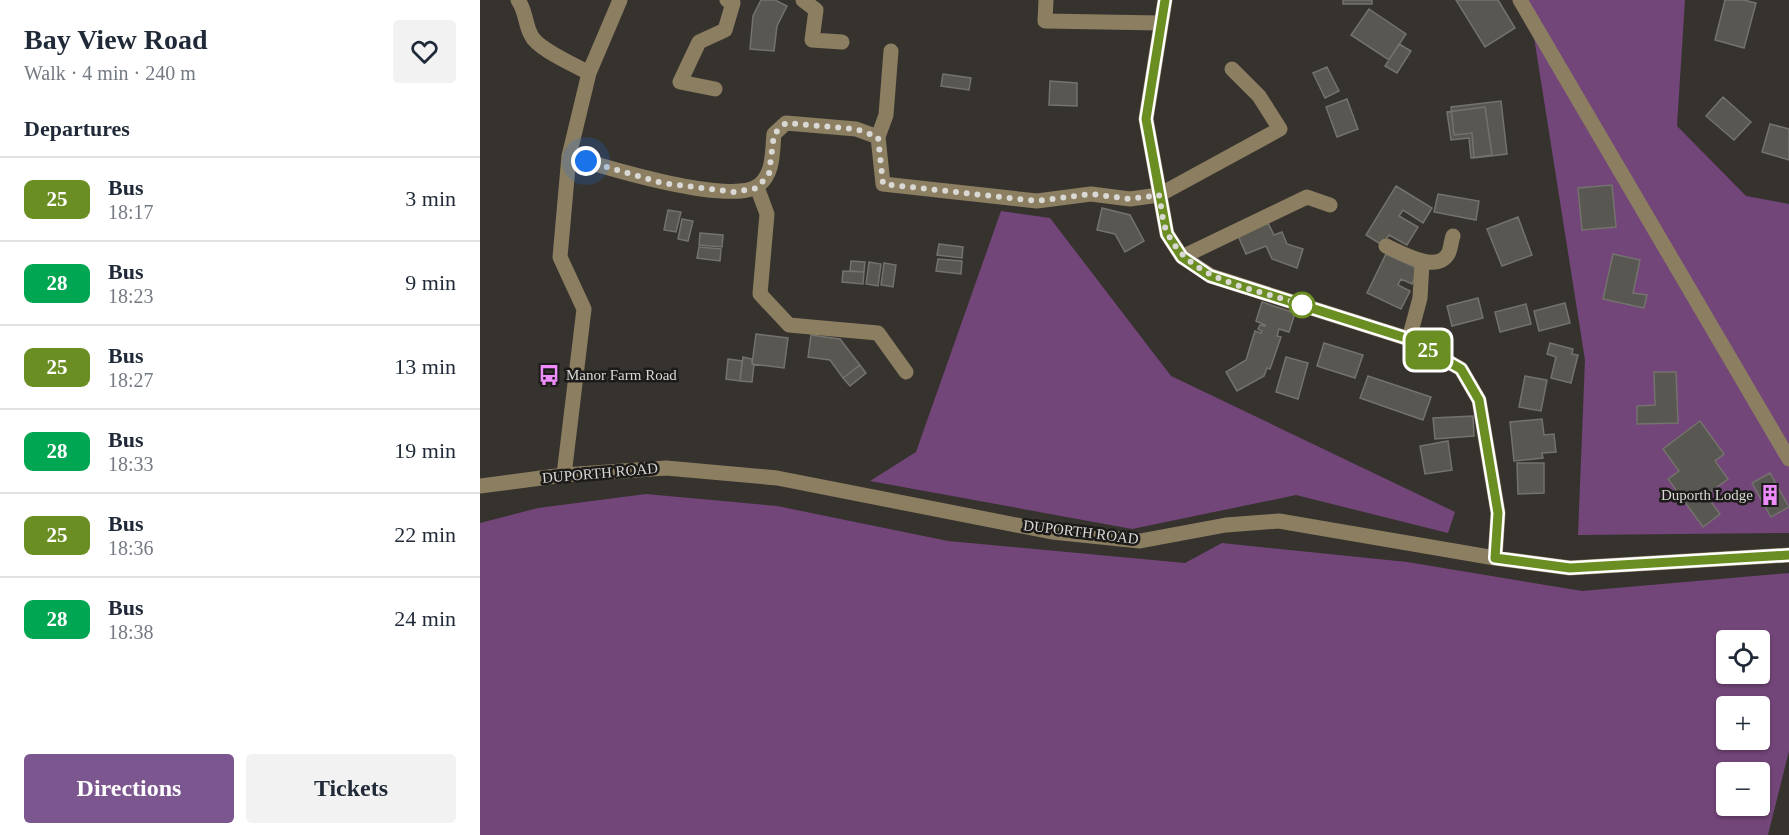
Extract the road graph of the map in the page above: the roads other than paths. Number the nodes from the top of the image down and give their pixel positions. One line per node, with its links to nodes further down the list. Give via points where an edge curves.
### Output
1 (518, 0): 12 (street, via 537,44)
2 (620, 0): 12 (street)
3 (803, 0): 9 (street, via 816,10 812,40)
4 (1046, 0): 8 (street, via 1045,21)
5 (1165, 0): 8 (street)
6 (1520, 0): 25 (street)
7 (732, 1): 13 (street, via 726,30 699,42 680,82)
8 (1160, 23): 17 (street, via 1146,119)
9 (842, 42)
10 (891, 51): 14 (street, via 886,115)
11 (1232, 69): 17 (street, via 1259,96 1280,129)
12 (589, 74): 15 (street)
13 (715, 89)
14 (878, 137): 16 (street, via 856,129 786,123 774,134 769,174); 17 (street, via 883,184 1037,201 1091,194 1130,199)
15 (569, 156): 16 (street, via 662,183 734,192); 26 (street, via 560,257 584,309)
16 (757, 188): 24 (street, via 767,214 760,294 789,325 879,333)
17 (1159, 195): 21 (street, via 1167,234)
18 (1330, 205): 21 (street, via 1307,197)
19 (1453, 236): 22 (street, via 1447,255 1440,261)
20 (1386, 246): 22 (street)
21 (1182, 257): 23 (street, via 1210,276)
22 (1422, 263): 23 (street, via 1420,298)
23 (1409, 339): 29 (street, via 1461,369 1479,400 1498,513)
24 (906, 372)
25 (1789, 459)
26 (564, 475): 27 (street, DUPORTH ROAD); 29 (street, DUPORTH ROAD, via 666,468 777,478 1052,532 1140,541 1279,520)
27 (480, 486)
28 (1789, 555): 29 (street, DUPORTH ROAD, via 1570,568)
29 (1495, 558)

